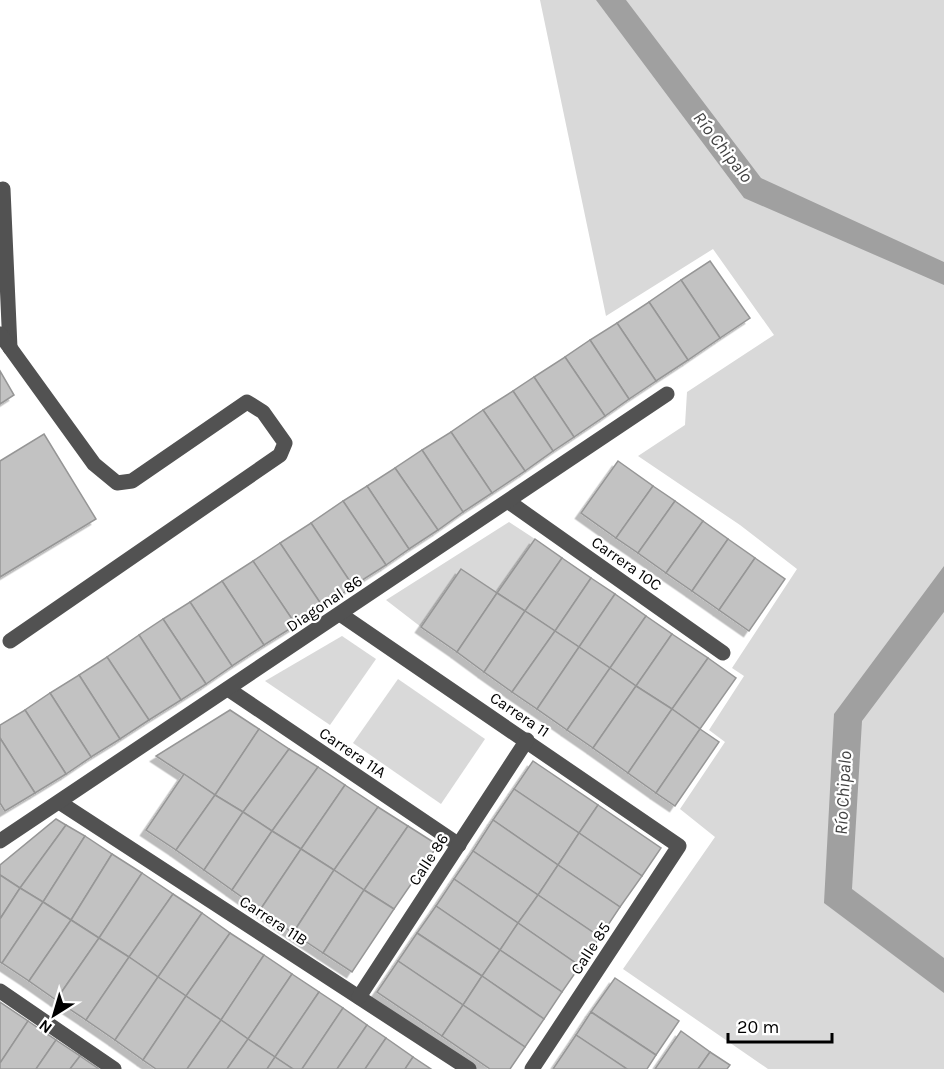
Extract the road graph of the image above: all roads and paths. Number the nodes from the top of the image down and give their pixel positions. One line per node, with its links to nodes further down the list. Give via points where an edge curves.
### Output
1 (5, 188): 3 (street)
2 (0, 334): 3 (street)
3 (10, 348): 7 (street, via 93,464 117,483 132,481 247,402 263,412 285,443 280,455)
4 (667, 394): 5 (street, Diagonal 86)
5 (509, 502): 6 (street, Diagonal 86); 8 (street, Carrera 10C)
6 (340, 614): 9 (street, Diagonal 86); 10 (street, Carrera 11)
7 (10, 641)
8 (723, 653)
9 (228, 689): 11 (street, Diagonal 86); 13 (street, Carrera 11A)
10 (527, 740): 13 (street, Calle 86); 14 (street, Carrera 11)
11 (59, 802): 12 (street, Diagonal 86); 16 (street, Carrera 11B)
12 (0, 841)
13 (459, 845): 16 (street, Calle 86)
14 (679, 846): 19 (street, Calle 85)
15 (0, 991): 17 (street)
16 (359, 997): 18 (street, Carrera 11B)
17 (114, 1069)
18 (469, 1069)
19 (532, 1069)

